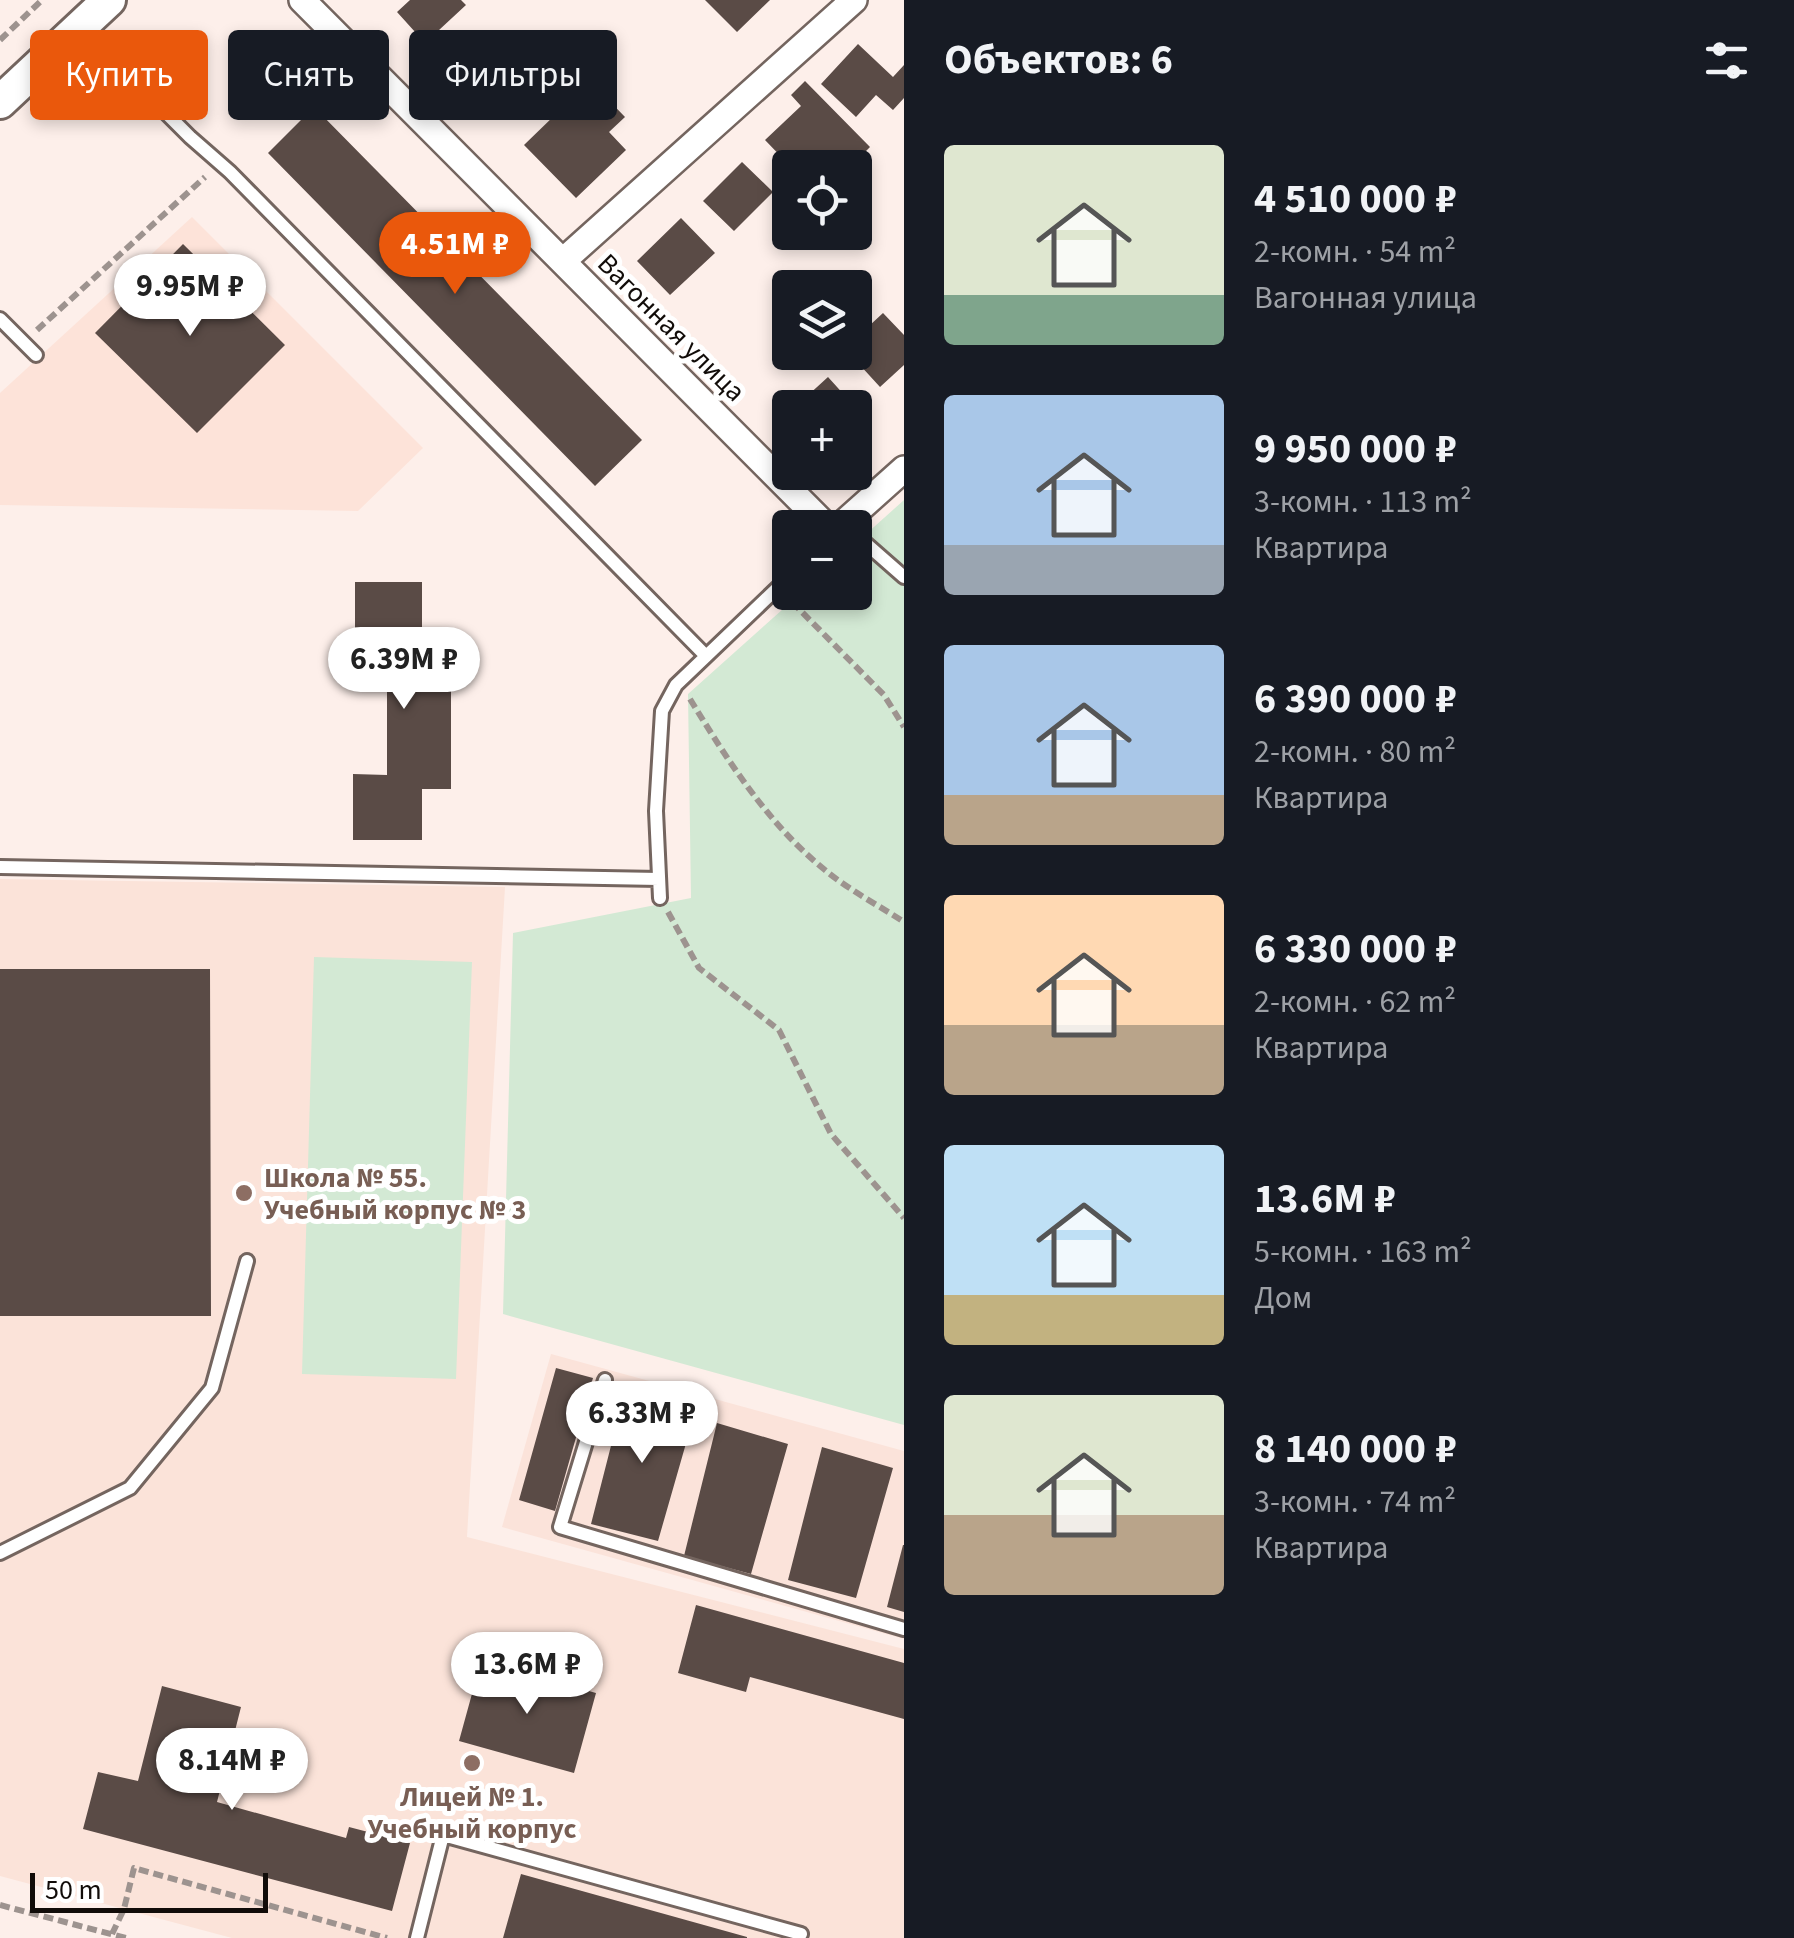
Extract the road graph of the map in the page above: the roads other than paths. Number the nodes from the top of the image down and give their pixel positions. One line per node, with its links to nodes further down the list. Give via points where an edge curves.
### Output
1 (109, 0): 4 (street)
2 (302, 0): 6 (street, Вагонная улица)
3 (854, 0): 6 (street)
4 (80, 27): 5 (street); 15 (lane)
5 (0, 102)
6 (564, 260): 10 (street, Вагонная улица)
7 (0, 319): 8 (lane)
8 (36, 355)
9 (904, 469): 11 (street)
10 (810, 510)
11 (858, 510)
12 (872, 549): 13 (lane)
13 (904, 576)
14 (772, 594): 15 (lane)
15 (706, 656): 17 (lane, via 662,711)
16 (0, 868): 17 (lane)
17 (659, 879): 18 (lane)
18 (660, 898)
19 (247, 1260): 21 (lane, via 212,1388 130,1488)
20 (606, 1380): 22 (lane, via 560,1527)
21 (0, 1552)
22 (904, 1629)
23 (801, 1934): 24 (lane, via 443,1836)
24 (417, 1938)

